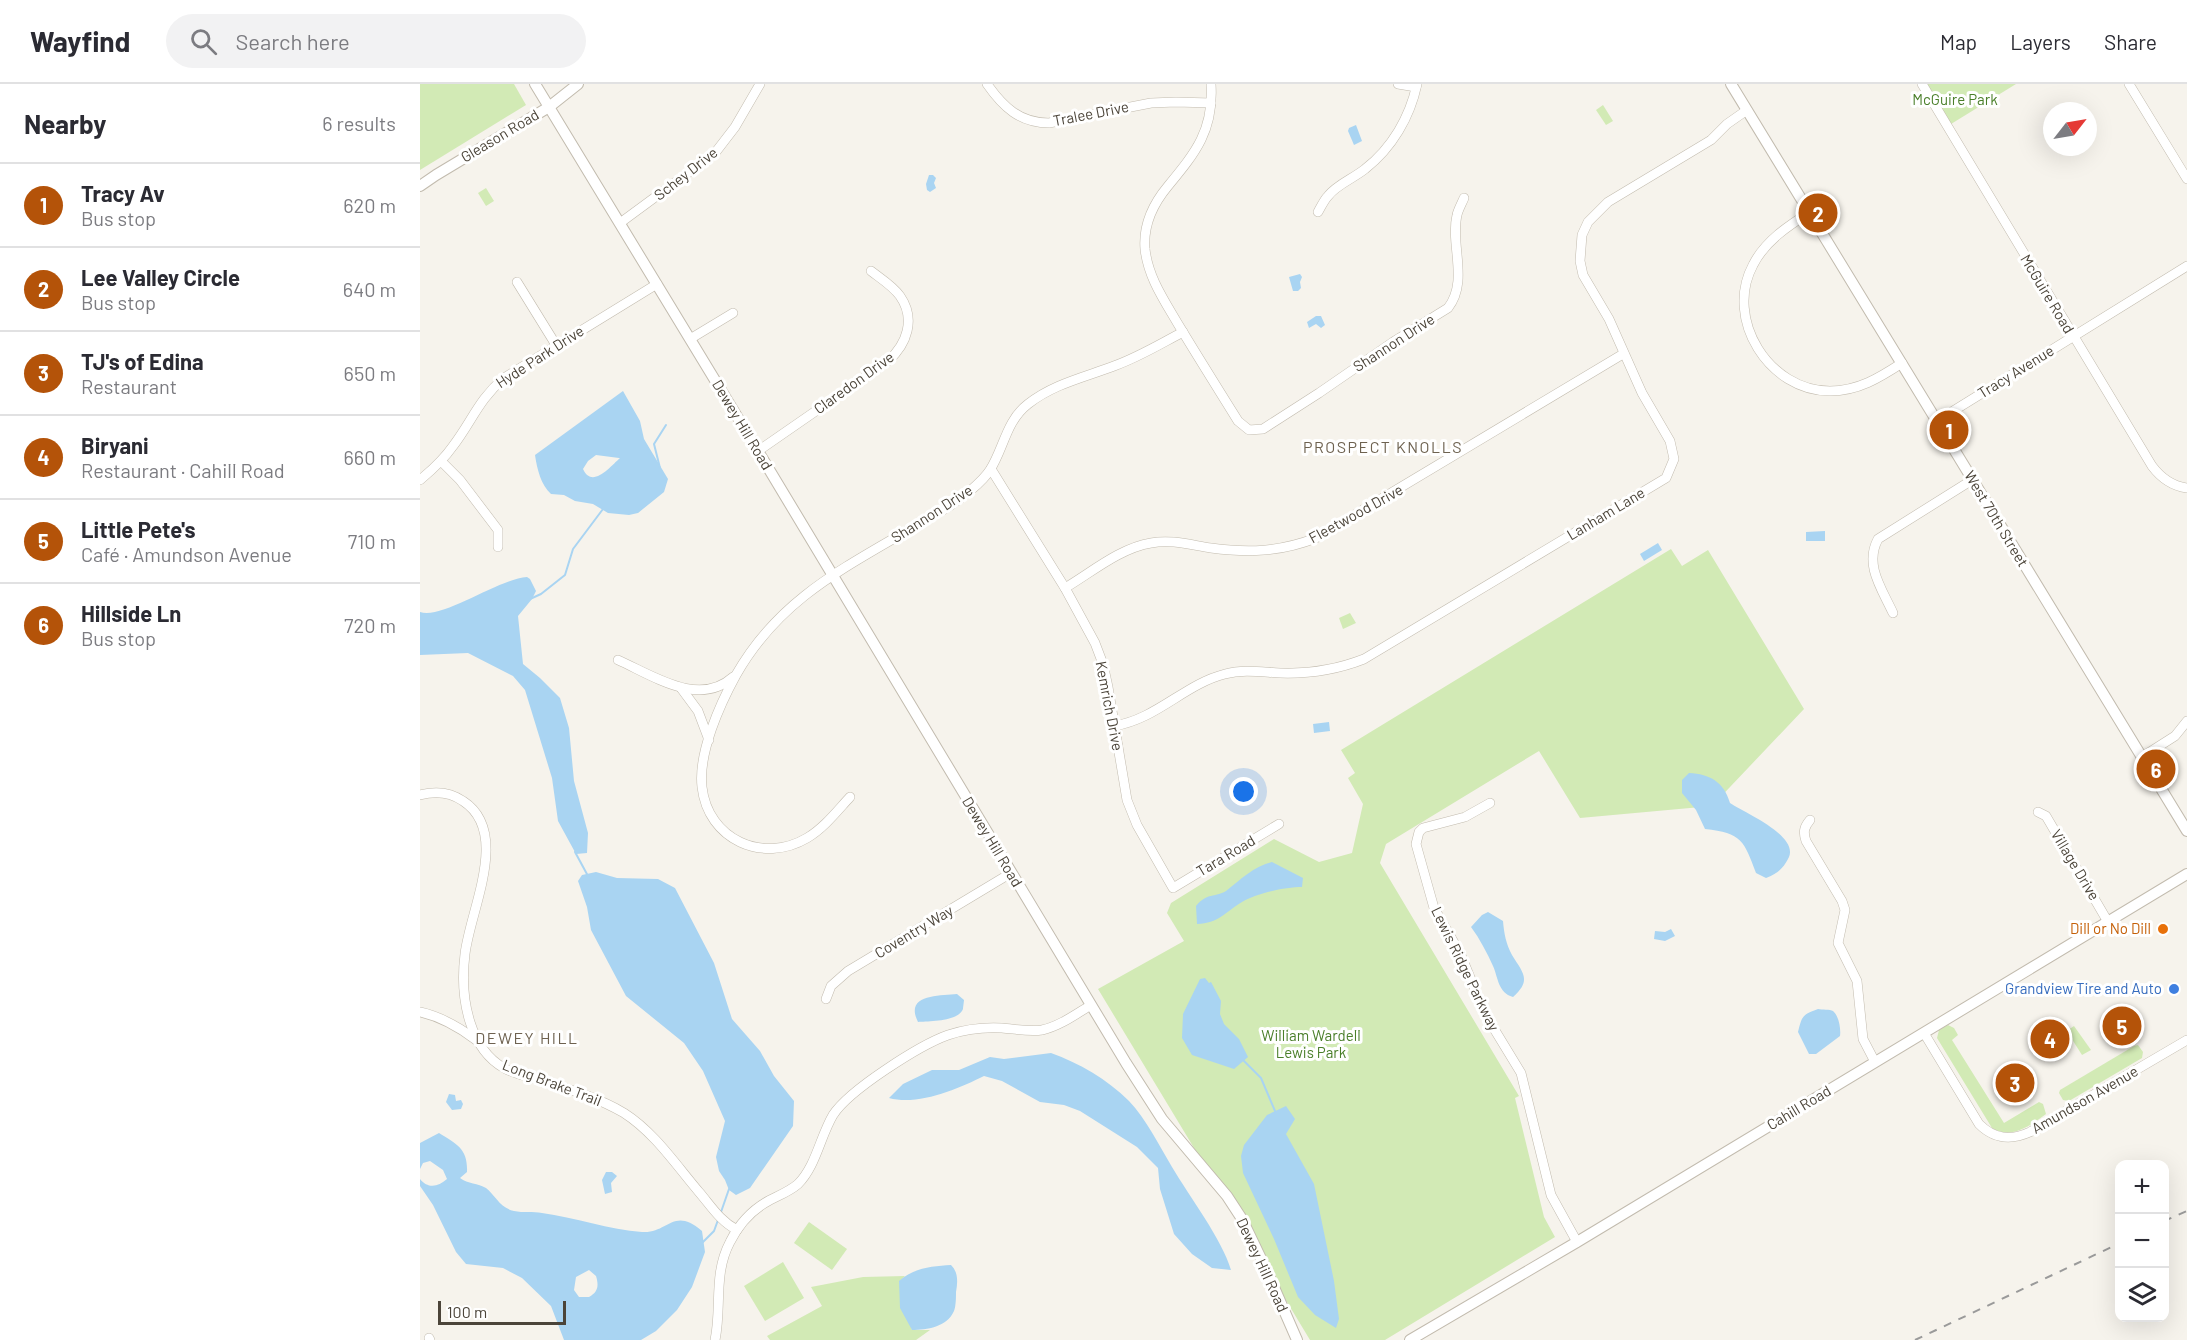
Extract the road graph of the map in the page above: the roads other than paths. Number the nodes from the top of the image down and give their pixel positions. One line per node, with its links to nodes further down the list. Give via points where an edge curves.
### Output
1 (535, 84): 12 (street, Dewey Hill Road)
2 (578, 84): 12 (street, Gleason Road)
3 (760, 84): 19 (street, Schey Drive, via 726,141 714,153)
4 (987, 84): 11 (street, Tralee Drive, via 1012,113 1036,123 1151,103)
5 (1211, 84): 11 (street)
6 (1398, 84): 10 (street)
7 (1731, 84): 13 (street, West 70th Street)
8 (1922, 84): 26 (street, McGuire Road)
9 (2129, 84): 14 (street)
10 (1417, 85): 17 (street, via 1406,118 1382,154 1329,194)
11 (1211, 104): 25 (street, via 1198,149 1157,201 1146,230 1147,262 1152,277)
12 (549, 106): 15 (street, Gleason Road); 19 (street, Dewey Hill Road)
13 (1747, 110): 18 (street, West 70th Street); 29 (street, Lanham Lane, via 1711,140 1608,202 1588,222 1580,248 1582,275 1609,320)
14 (2187, 179)
15 (420, 186)
16 (1464, 198): 25 (street, Shannon Drive, via 1456,216 1458,284 1448,308 1263,429 1249,430 1238,421)
17 (1318, 212)
18 (1810, 212): 30 (street, West 70th Street); 30 (street, via 1773,240 1752,267 1743,300 1749,333 1757,349 1781,375 1811,389 1828,391 1863,386)
19 (620, 223): 23 (street, Dewey Hill Road)
20 (2187, 266): 26 (street, Tracy Avenue)
21 (871, 270): 32 (street, Claredon Drive, via 900,295 909,318 905,342 888,361)
22 (517, 282): 28 (street)
23 (657, 284): 27 (street, Dewey Hill Road); 28 (street, Hyde Park Drive)
24 (733, 313): 27 (street)
25 (1183, 332): 34 (street, Shannon Drive, via 1137,357 1062,384 1027,405 1008,428)
26 (2073, 336): 31 (street, Tracy Avenue); 37 (street, McGuire Road, via 2159,475)
27 (690, 339): 32 (street, Dewey Hill Road)
28 (556, 345): 33 (street, Hyde Park Drive, via 489,391)
29 (1623, 354): 40 (street, Fleetwood Drive, via 1316,538 1295,546 1251,552 1152,542 1122,553); 46 (street, Lanham Lane, via 1670,441 1674,459 1666,478 1365,659 1322,672 1226,673 1149,716)
30 (1902, 363): 31 (street, West 70th Street)
31 (1937, 421): 36 (street, West 70th Street)
32 (758, 451): 39 (street, Dewey Hill Road)
33 (441, 461): 35 (street, Hyde Park Drive); 38 (street, via 498,530)
34 (991, 469): 39 (street, Shannon Drive, via 952,504); 40 (street, Kemrich Drive)
35 (420, 480)
36 (1972, 480): 41 (street, via 1878,539 1872,559); 50 (street, West 70th Street)
37 (2187, 488)
38 (498, 547)
39 (832, 575): 43 (street, Shannon Drive, via 784,614); 58 (street, Dewey Hill Road)
40 (1065, 588): 46 (street, Kemrich Drive, via 1103,664)
41 (1893, 613)
42 (618, 660): 44 (street)
43 (737, 673): 44 (street, via 717,687); 49 (street, Shannon Drive)
44 (681, 688): 49 (street, via 698,711)
45 (2187, 721): 48 (street)
46 (1114, 726): 60 (street, Kemrich Drive, via 1127,800 1149,849)
47 (2187, 733): 48 (street)
48 (2175, 736): 50 (street)
49 (709, 740): 52 (street, Shannon Drive, via 702,770 705,801 720,828 745,845 776,848 807,838)
50 (2142, 757): 57 (street, West 70th Street)
51 (420, 795): 66 (street, Long Brake Trail, via 438,792 458,797 478,815 484,828 487,853 463,976 464,1000)
52 (850, 797)
53 (1490, 803): 70 (street, Lewis Ridge Parkway, via 1465,817 1423,828 1416,844 1434,908 1460,953 1485,1014 1521,1074 1551,1195)
54 (2038, 812): 61 (street, Village Drive, via 2046,816)
55 (1810, 820): 68 (street, via 1805,826 1806,841 1845,910 1838,943 1857,981 1863,1039)
56 (1280, 824): 60 (street, Tara Road)
57 (2187, 831)
58 (1011, 873): 62 (street, Coventry Way, via 848,971 831,986); 63 (street, Dewey Hill Road)
59 (2187, 874): 61 (street, Cahill Road)
60 (1173, 888)
61 (2108, 922): 65 (street, Cahill Road)
62 (826, 999)
63 (1091, 1005): 69 (street, via 1043,1030 964,1029 908,1056 845,1100 798,1183 753,1212); 72 (street, Dewey Hill Road, via 1162,1119 1242,1219)
64 (420, 1012): 66 (street, via 460,1027)
65 (1924, 1033): 67 (street, Amundson Avenue, via 1979,1124 1997,1137 2008,1138 2030,1132); 68 (street, Cahill Road)
66 (476, 1040): 69 (street, Long Brake Trail, via 505,1069 582,1092 626,1115 650,1133 715,1212)
67 (2187, 1040)
68 (1875, 1062): 70 (street, Cahill Road)
69 (737, 1230): 71 (street, via 722,1258 718,1277)
70 (1577, 1242): 73 (street, Cahill Road)
71 (715, 1340)
72 (1296, 1340)
73 (1410, 1340)

